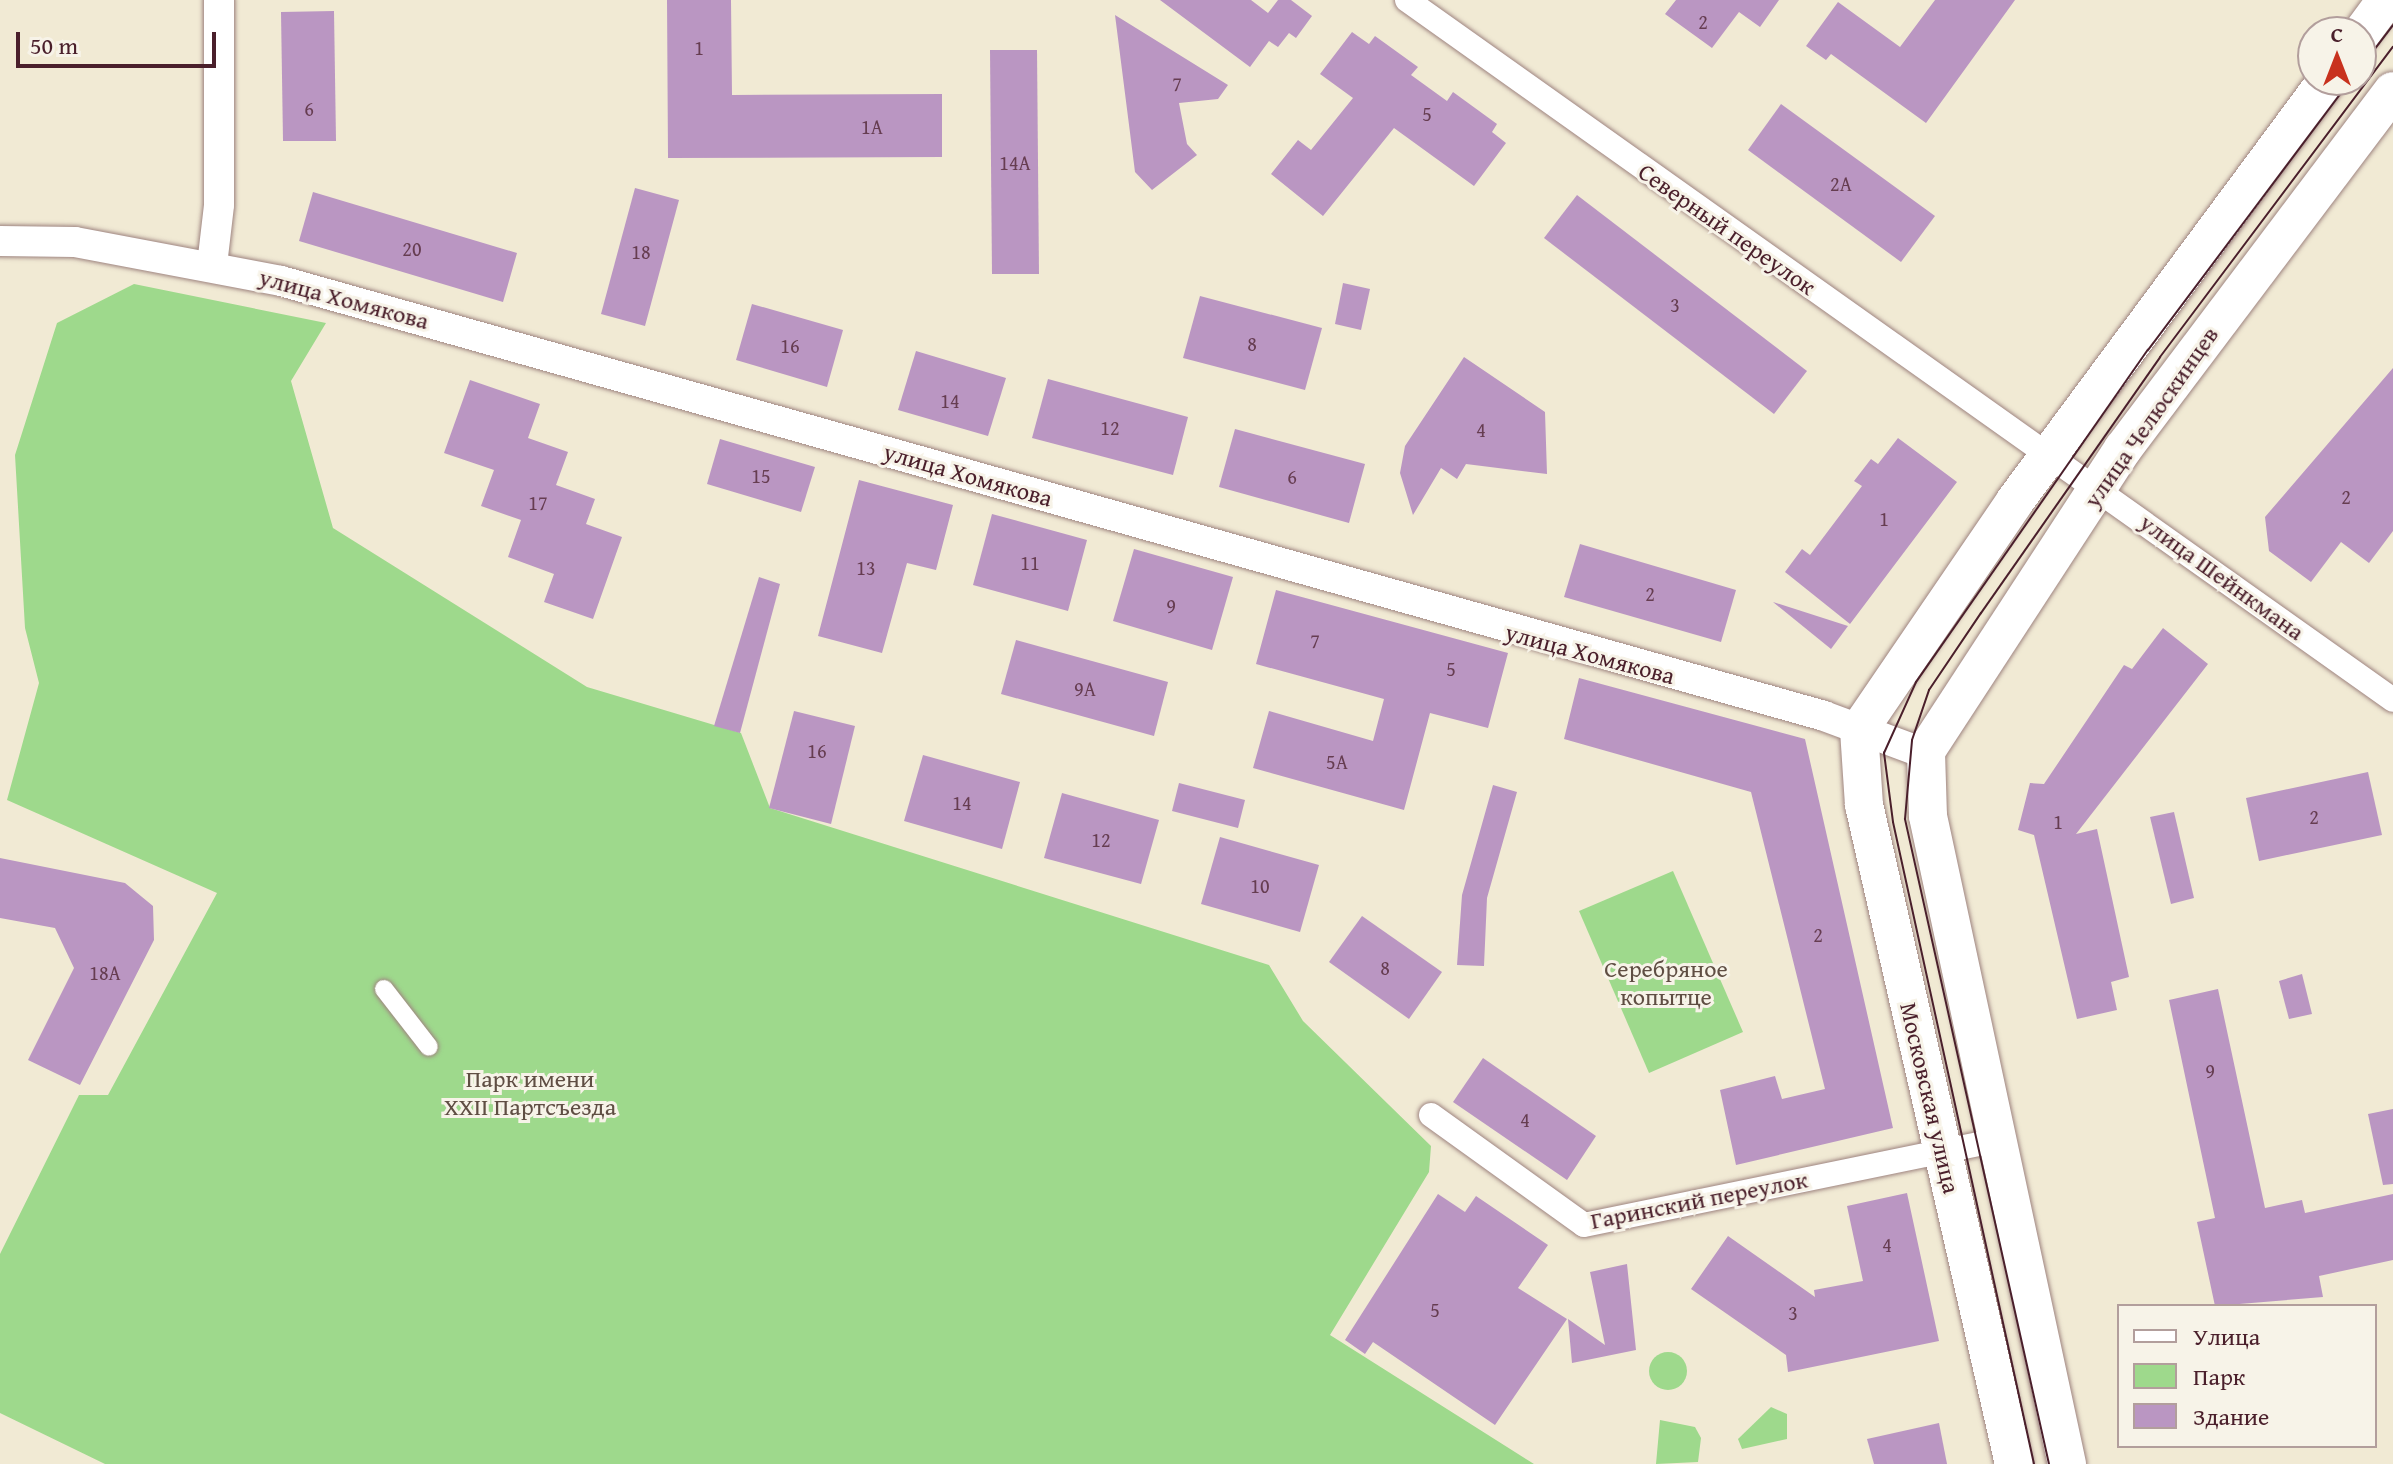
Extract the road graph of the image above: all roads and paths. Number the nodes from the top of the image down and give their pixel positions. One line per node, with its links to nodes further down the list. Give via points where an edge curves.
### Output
1 (219, 0): 6 (street)
2 (1407, 0): 7 (street, Северный переулок)
3 (2393, 91): 8 (main road, улица Челюскинцев)
4 (2315, 96): 7 (main road)
5 (0, 241): 6 (street, улица Хомякова, via 75,242)
6 (212, 265): 10 (street, улица Хомякова, via 568,359)
7 (2050, 454): 8 (street, улица Шейнкмана); 10 (main road)
8 (2098, 488): 9 (street, улица Шейнкмана); 11 (main road, улица Челюскинцев)
9 (2393, 700)
10 (1859, 730): 11 (street, улица Хомякова); 16 (main road, Московская улица, via 1864,805)
11 (1926, 754): 15 (main road, via 1928,816)
12 (384, 989): 13 (street)
13 (429, 1047)
14 (1431, 1115): 16 (street, Гаринский переулок, via 1584,1225)
15 (1999, 1140): 16 (street, Гаринский переулок); 18 (main road)
16 (1941, 1152): 17 (main road, Московская улица)
17 (2014, 1464)
18 (2067, 1464)

